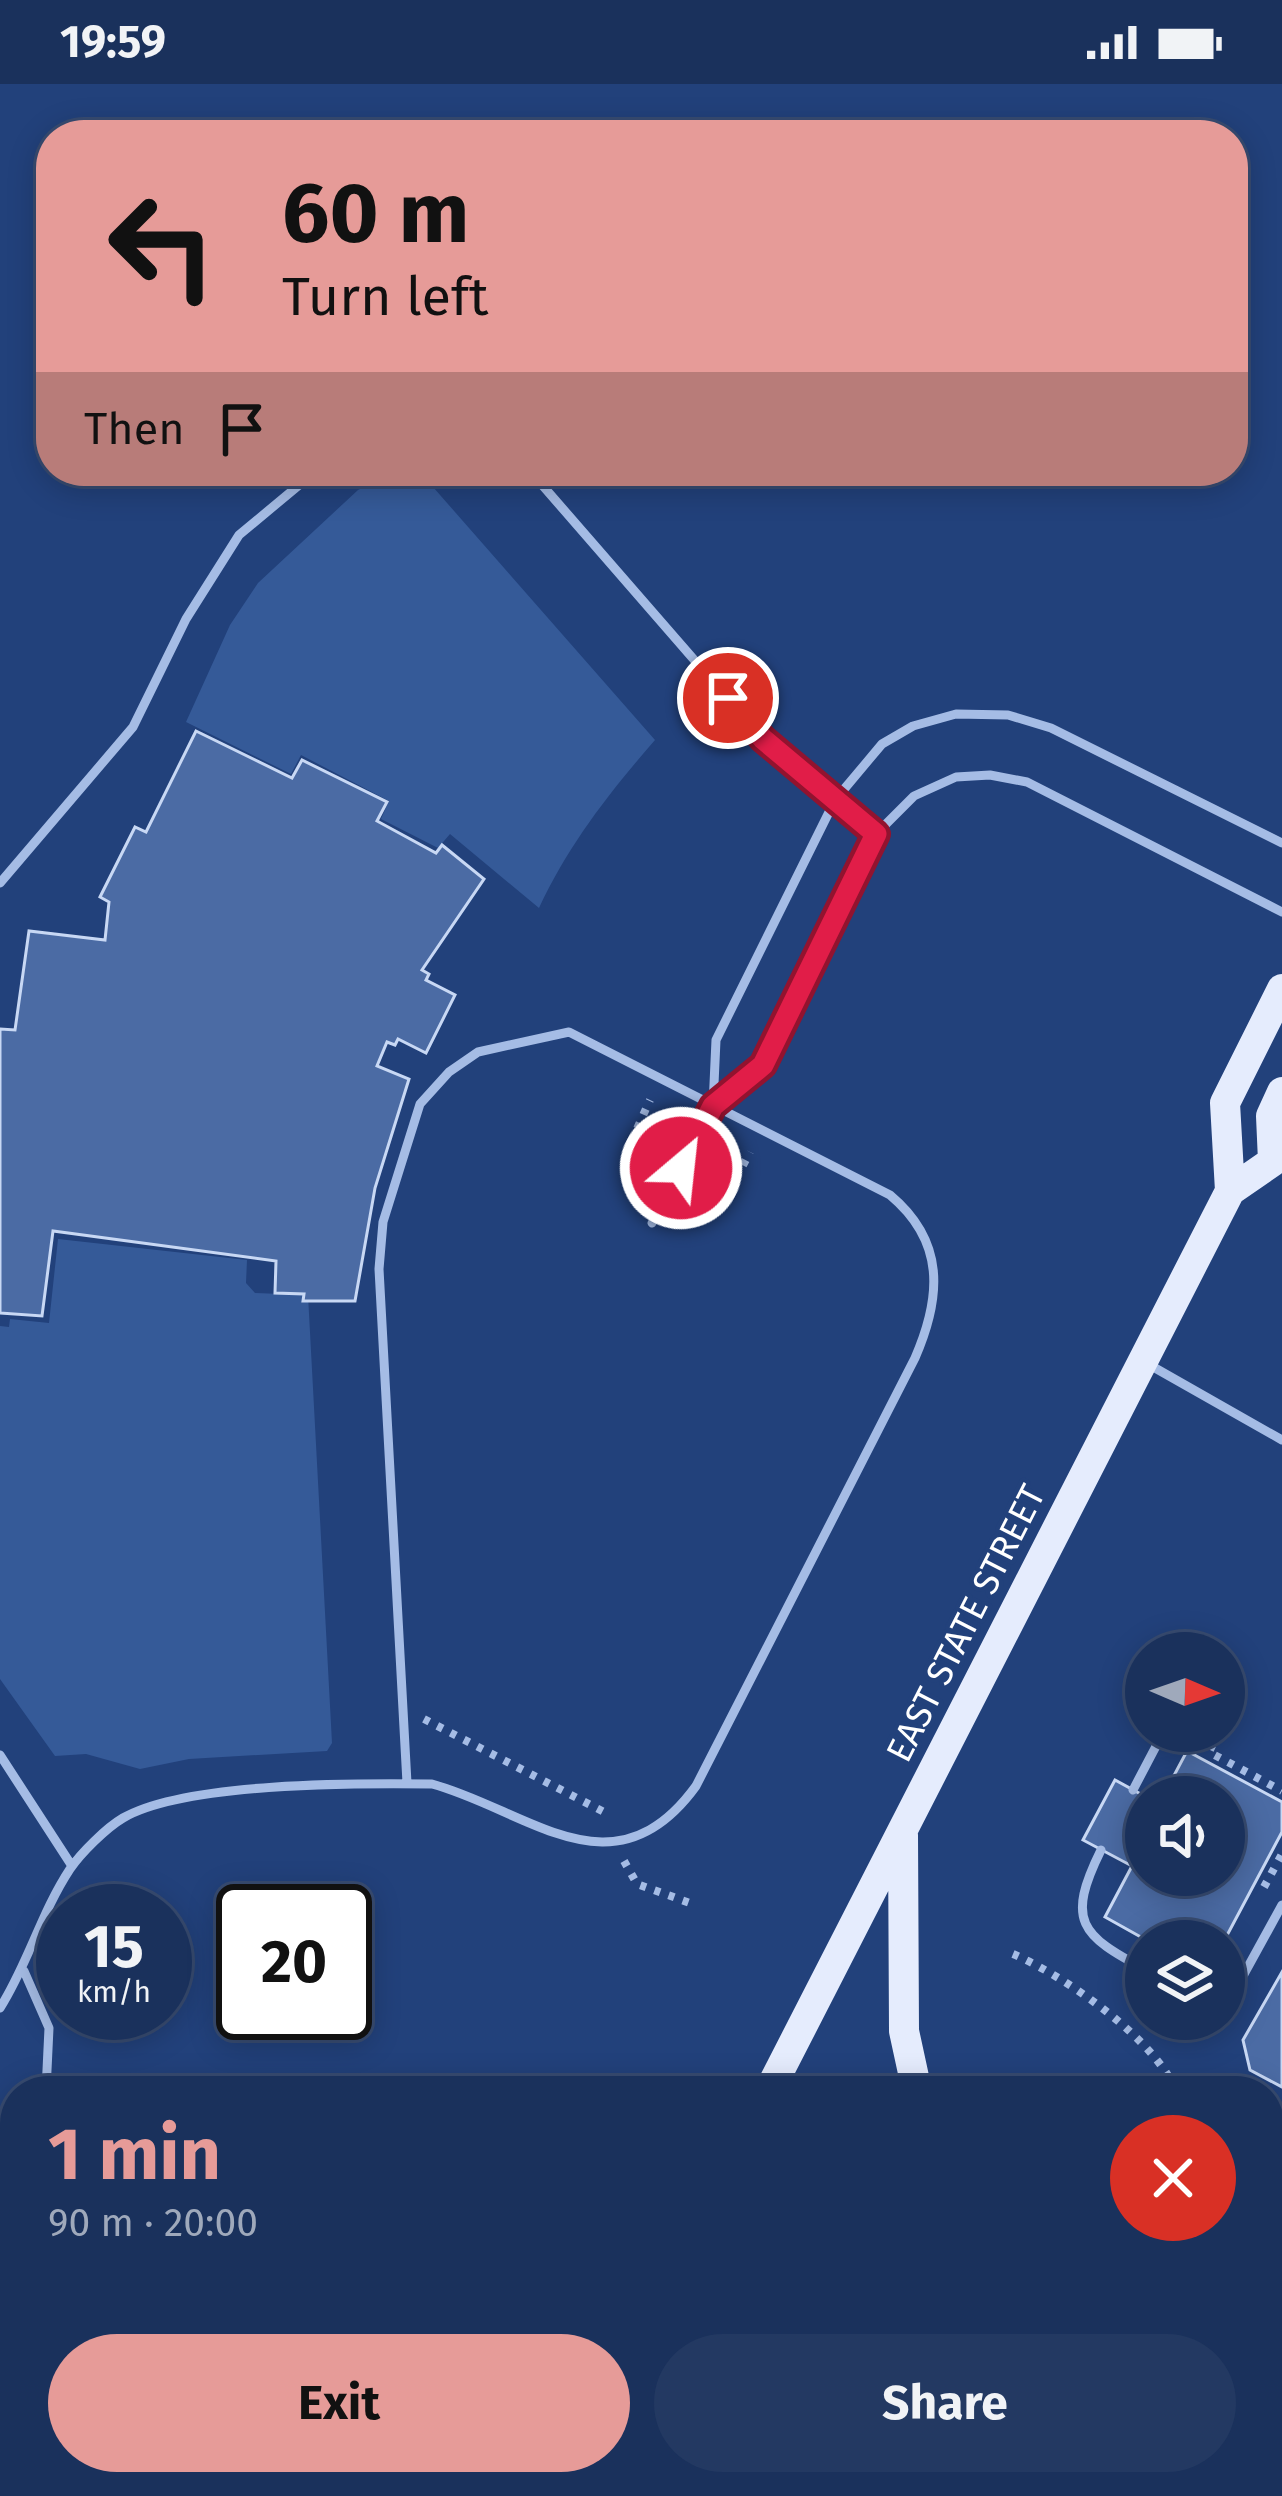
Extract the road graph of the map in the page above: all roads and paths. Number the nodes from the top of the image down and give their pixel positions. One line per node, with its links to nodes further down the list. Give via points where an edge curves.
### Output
1 (298, 486): 6 (lane, via 239,535 133,727)
2 (543, 486): 3 (lane, via 763,739)
3 (835, 800): 4 (lane); 5 (lane, via 882,744 914,726 956,714 1008,715 1051,728); 11 (lane, via 716,1040)
4 (876, 834): 7 (lane, via 914,796 956,777 1027,782); 11 (lane, via 763,1065)
5 (1282, 843)
6 (0, 883)
7 (1282, 912)
8 (1282, 989): 15 (main road, via 1225,1103)
9 (1282, 1092): 14 (main road, via 1270,1116)
10 (650, 1100): 12 (path)
11 (713, 1106): 17 (lane); 23 (lane, via 569,1032 478,1052 448,1072 407,1132 383,1222 381,1355); 23 (lane, via 890,1195 917,1217 935,1283 933,1317 915,1358 677,1813 620,1840 591,1844 558,1838 462,1792)
12 (631, 1142)
13 (750, 1152): 16 (path)
14 (1278, 1158): 15 (main road, EAST STATE STREET)
15 (1230, 1190): 18 (main road, EAST STATE STREET)
16 (729, 1192)
17 (652, 1223)
18 (1143, 1361): 19 (lane); 26 (main road, EAST STATE STREET)
19 (1282, 1440)
20 (422, 1718): 25 (path)
21 (1209, 1752): 24 (path)
22 (0, 1755): 29 (lane)
23 (407, 1784): 29 (lane, via 198,1795 155,1805 120,1819)
24 (1282, 1791)
25 (615, 1817)
26 (903, 1829): 38 (main road, EAST STATE STREET); 39 (main road, via 904,2031)
27 (1101, 1850): 33 (lane, via 1082,1888 1081,1916 1095,1942)
28 (624, 1860): 30 (path, via 637,1884)
29 (72, 1866): 34 (lane)
30 (690, 1903)
31 (1282, 1905): 35 (lane)
32 (1013, 1954): 40 (path, via 1049,1971 1157,2056)
33 (1125, 1958)
34 (24, 1971): 36 (lane); 37 (lane, via 50,2028)
35 (1245, 1971)
36 (0, 2008)
37 (47, 2076)
38 (777, 2076)
39 (913, 2076)
40 (1168, 2076)

